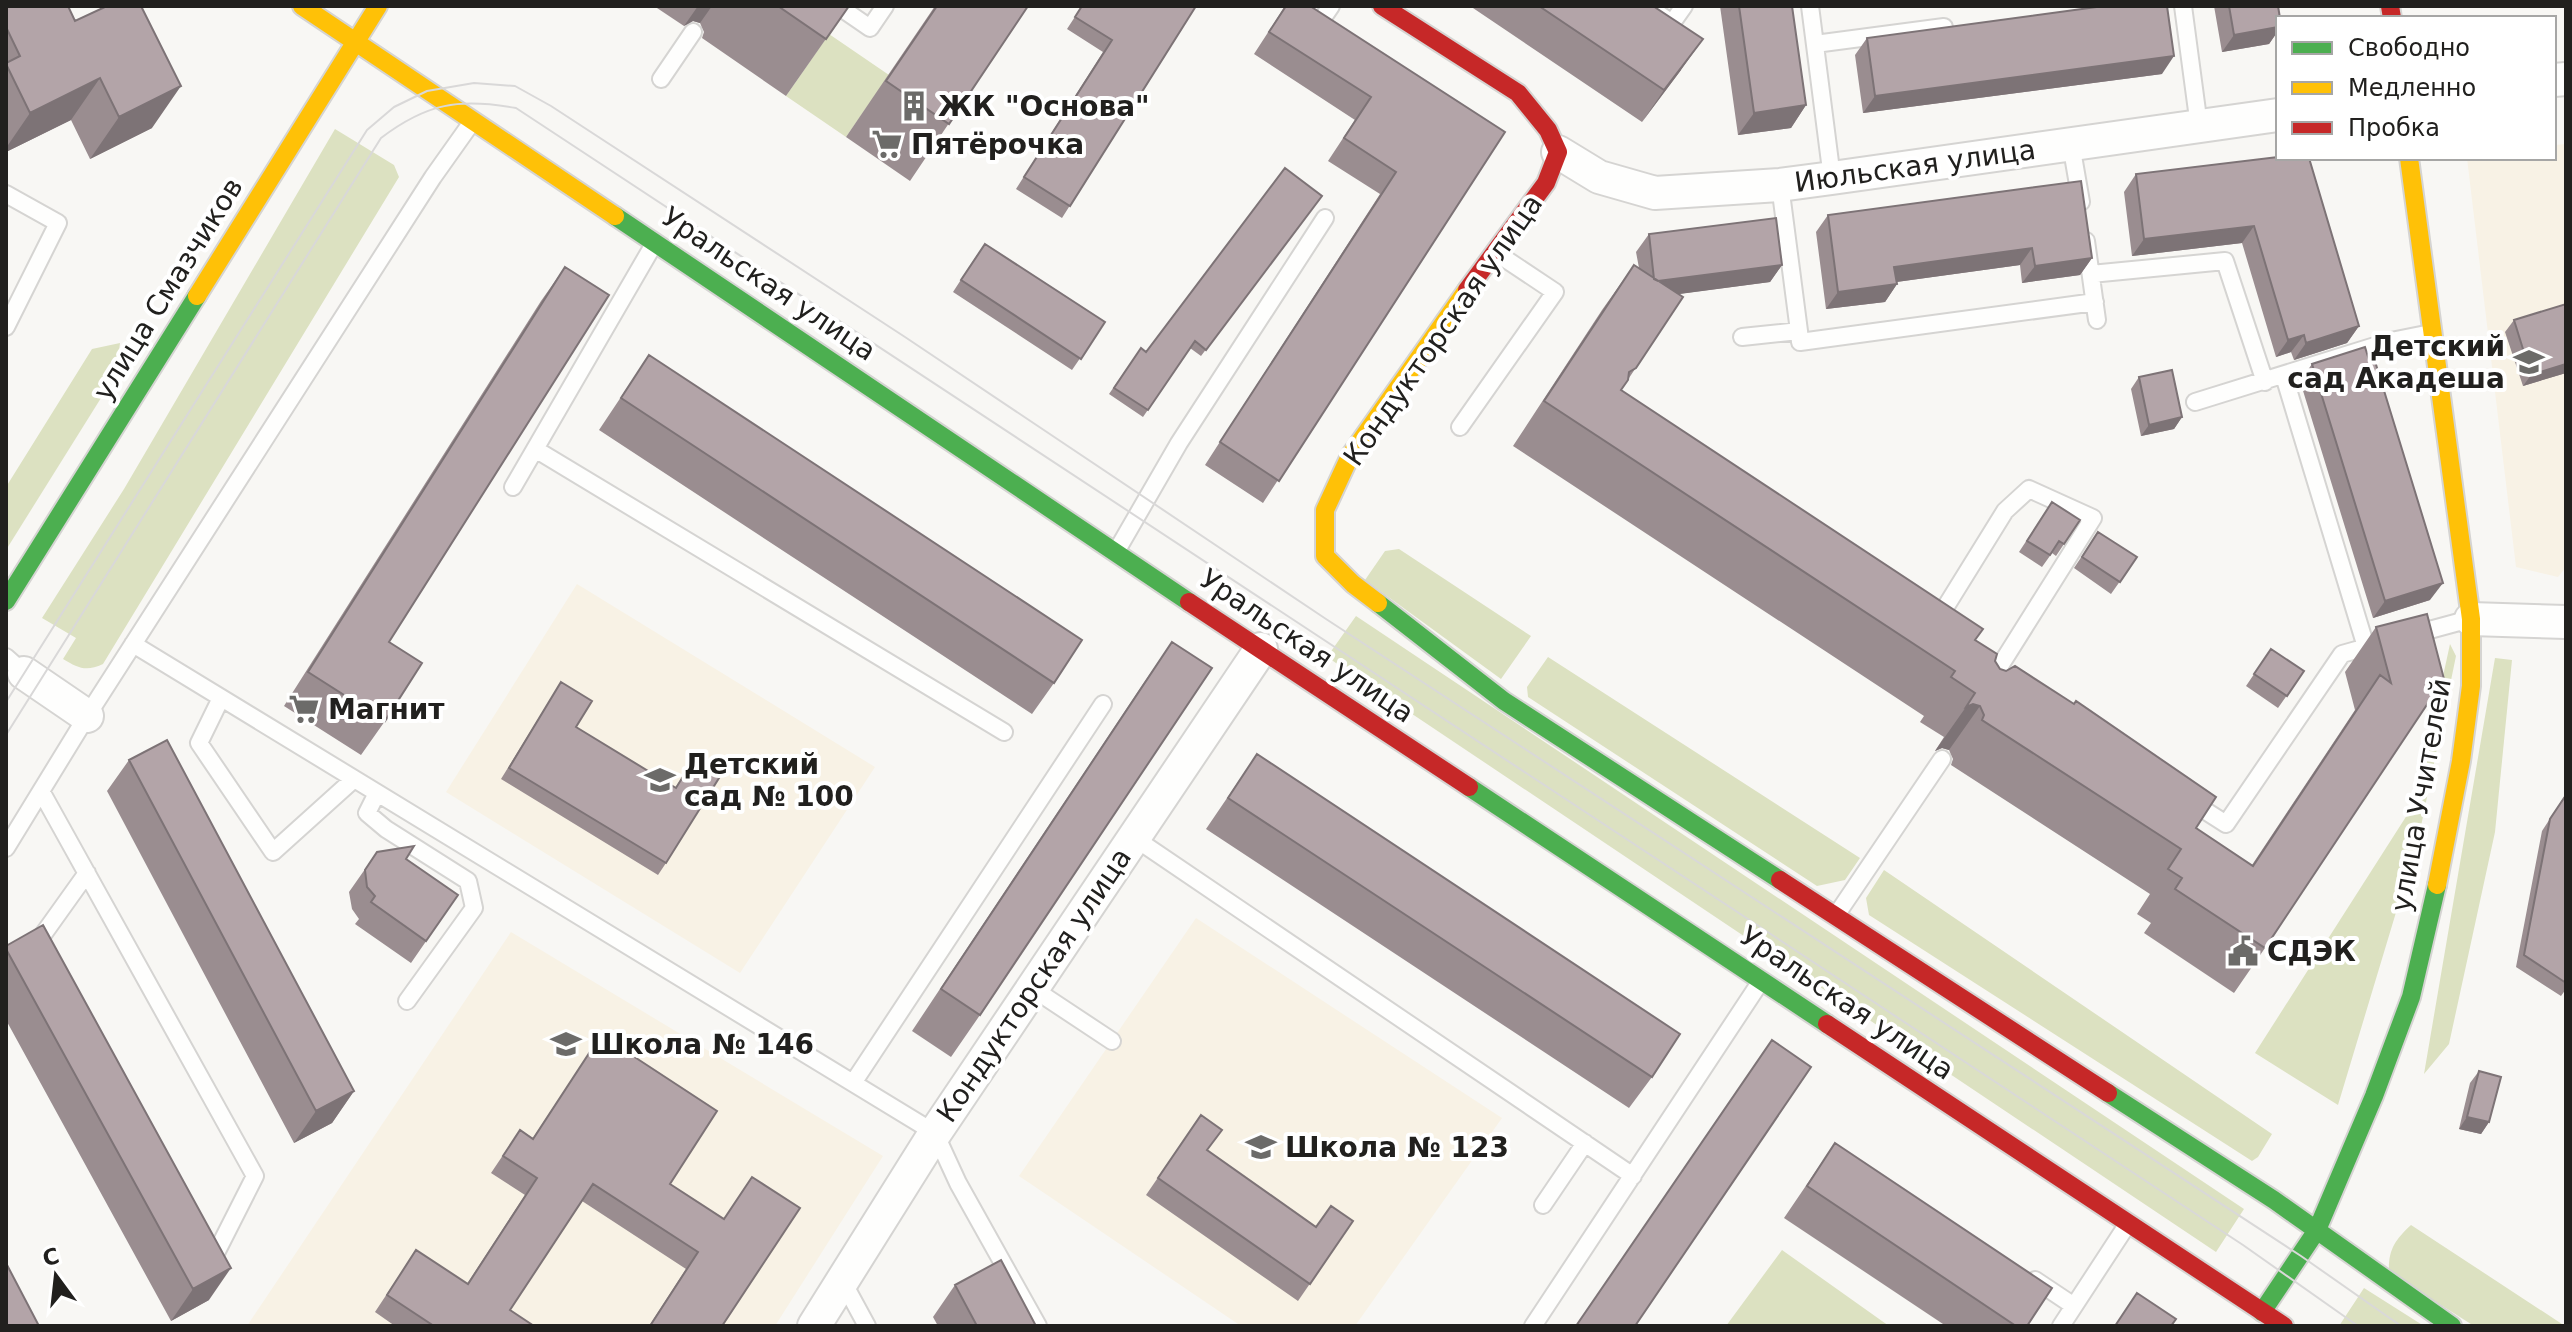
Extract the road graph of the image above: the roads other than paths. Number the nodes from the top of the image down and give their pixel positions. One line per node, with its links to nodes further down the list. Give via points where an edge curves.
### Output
1 (302, 6): 14 (main road, Уральская улица)
2 (378, 6): 14 (main road, улица Смазчиков)
3 (838, 6): 4 (lane, via 870,28)
4 (885, 6)
5 (1331, 6): 11 (lane)
6 (1382, 6): 21 (main road, via 1518,93 1548,130)
7 (1647, 6): 8 (lane, via 1672,23)
8 (1684, 6)
9 (1810, 6): 15 (lane)
10 (2183, 6): 19 (lane)
11 (1318, 25)
12 (1954, 26): 15 (lane)
13 (693, 32): 16 (lane)
14 (356, 42): 18 (main road, Уральская улица); 43 (main road, улица Смазчиков)
15 (1815, 44): 23 (lane)
16 (661, 79)
17 (2276, 115): 19 (street, Июльская улица)
18 (474, 119): 27 (main road, Уральская улица); 47 (lane)
19 (2199, 126): 20 (street, Июльская улица)
20 (2071, 144): 23 (street, Июльская улица); 29 (lane)
21 (1558, 152): 24 (street, Июльская улица, via 1599,177 1655,193); 28 (main road, Кондукторская улица, via 1546,183)
22 (2409, 160): 34 (main road, улица Учителей)
23 (1832, 178): 24 (street, Июльская улица)
24 (1780, 185): 33 (lane)
25 (6, 194): 32 (lane, via 58,223)
26 (1325, 218): 42 (lane, via 1179,443)
27 (655, 242): 40 (lane); 42 (main road, Уральская улица)
28 (1494, 251): 39 (lane, via 1555,292); 64 (main road, Кондукторская улица, via 1350,456 1325,510 1325,556 1353,584 1504,701)
29 (2091, 274): 30 (lane); 37 (lane, via 2225,261)
30 (2095, 302): 31 (lane); 33 (lane, via 1800,342)
31 (2097, 320)
32 (6, 327)
33 (1799, 331): 35 (lane)
34 (2432, 333): 36 (lane); 44 (main road, улица Учителей)
35 (1742, 337)
36 (2284, 376): 37 (lane); 48 (lane)
37 (2265, 382): 38 (lane)
38 (2195, 402)
39 (1460, 427)
40 (535, 449): 41 (lane); 55 (lane)
41 (513, 487)
42 (1116, 552): 49 (main road, Уральская улица)
43 (6, 601)
44 (2471, 619): 45 (street); 48 (lane); 76 (main road, улица Учителей, via 2471,686 2461,761 2411,997)
45 (2566, 622)
46 (1930, 632): 51 (lane, via 2005,511 2029,489 2093,518)
47 (133, 644): 52 (lane); 54 (lane)
48 (2366, 647): 59 (lane, via 2342,654 2226,824)
49 (1261, 649): 61 (street, Кондукторская улица); 66 (main road, Уральская улица)
50 (15, 665): 54 (street)
51 (1982, 695)
52 (221, 698): 57 (lane); 57 (lane, via 199,743 273,852)
53 (1103, 704): 70 (lane)
54 (87, 716): 58 (lane)
55 (1004, 732)
56 (1942, 759): 64 (lane)
57 (354, 779): 60 (lane)
58 (41, 791): 62 (lane); 63 (lane)
59 (2175, 791)
60 (377, 793): 68 (lane, via 367,813 468,881 474,908); 70 (lane)
61 (1133, 837): 67 (street, Кондукторская улица); 72 (lane)
62 (6, 848)
63 (87, 873): 65 (lane, via 37,943); 77 (lane, via 255,1176 213,1259)
64 (1836, 916): 76 (main road)
65 (45, 957)
66 (1762, 980): 73 (lane); 75 (main road, Уральская улица)
67 (1032, 988): 69 (lane); 71 (street, Кондукторская улица)
68 (407, 1001)
69 (1112, 1041)
70 (853, 1083): 71 (lane)
71 (935, 1133): 79 (street, Кондукторская улица); 84 (lane)
72 (1585, 1143): 73 (lane); 74 (lane)
73 (1633, 1176): 85 (lane)
74 (1543, 1205)
75 (2128, 1224): 80 (lane); 81 (main road, Уральская улица)
76 (2317, 1230): 81 (main road, улица Учителей); 87 (main road)
77 (206, 1246)
78 (2022, 1271): 80 (lane)
79 (842, 1280): 82 (street, Кондукторская улица); 83 (lane)
80 (2074, 1306): 86 (lane)
81 (2266, 1321)
82 (814, 1326)
83 (867, 1326)
84 (1038, 1326)
85 (1533, 1326)
86 (2061, 1326)
87 (2452, 1326)

